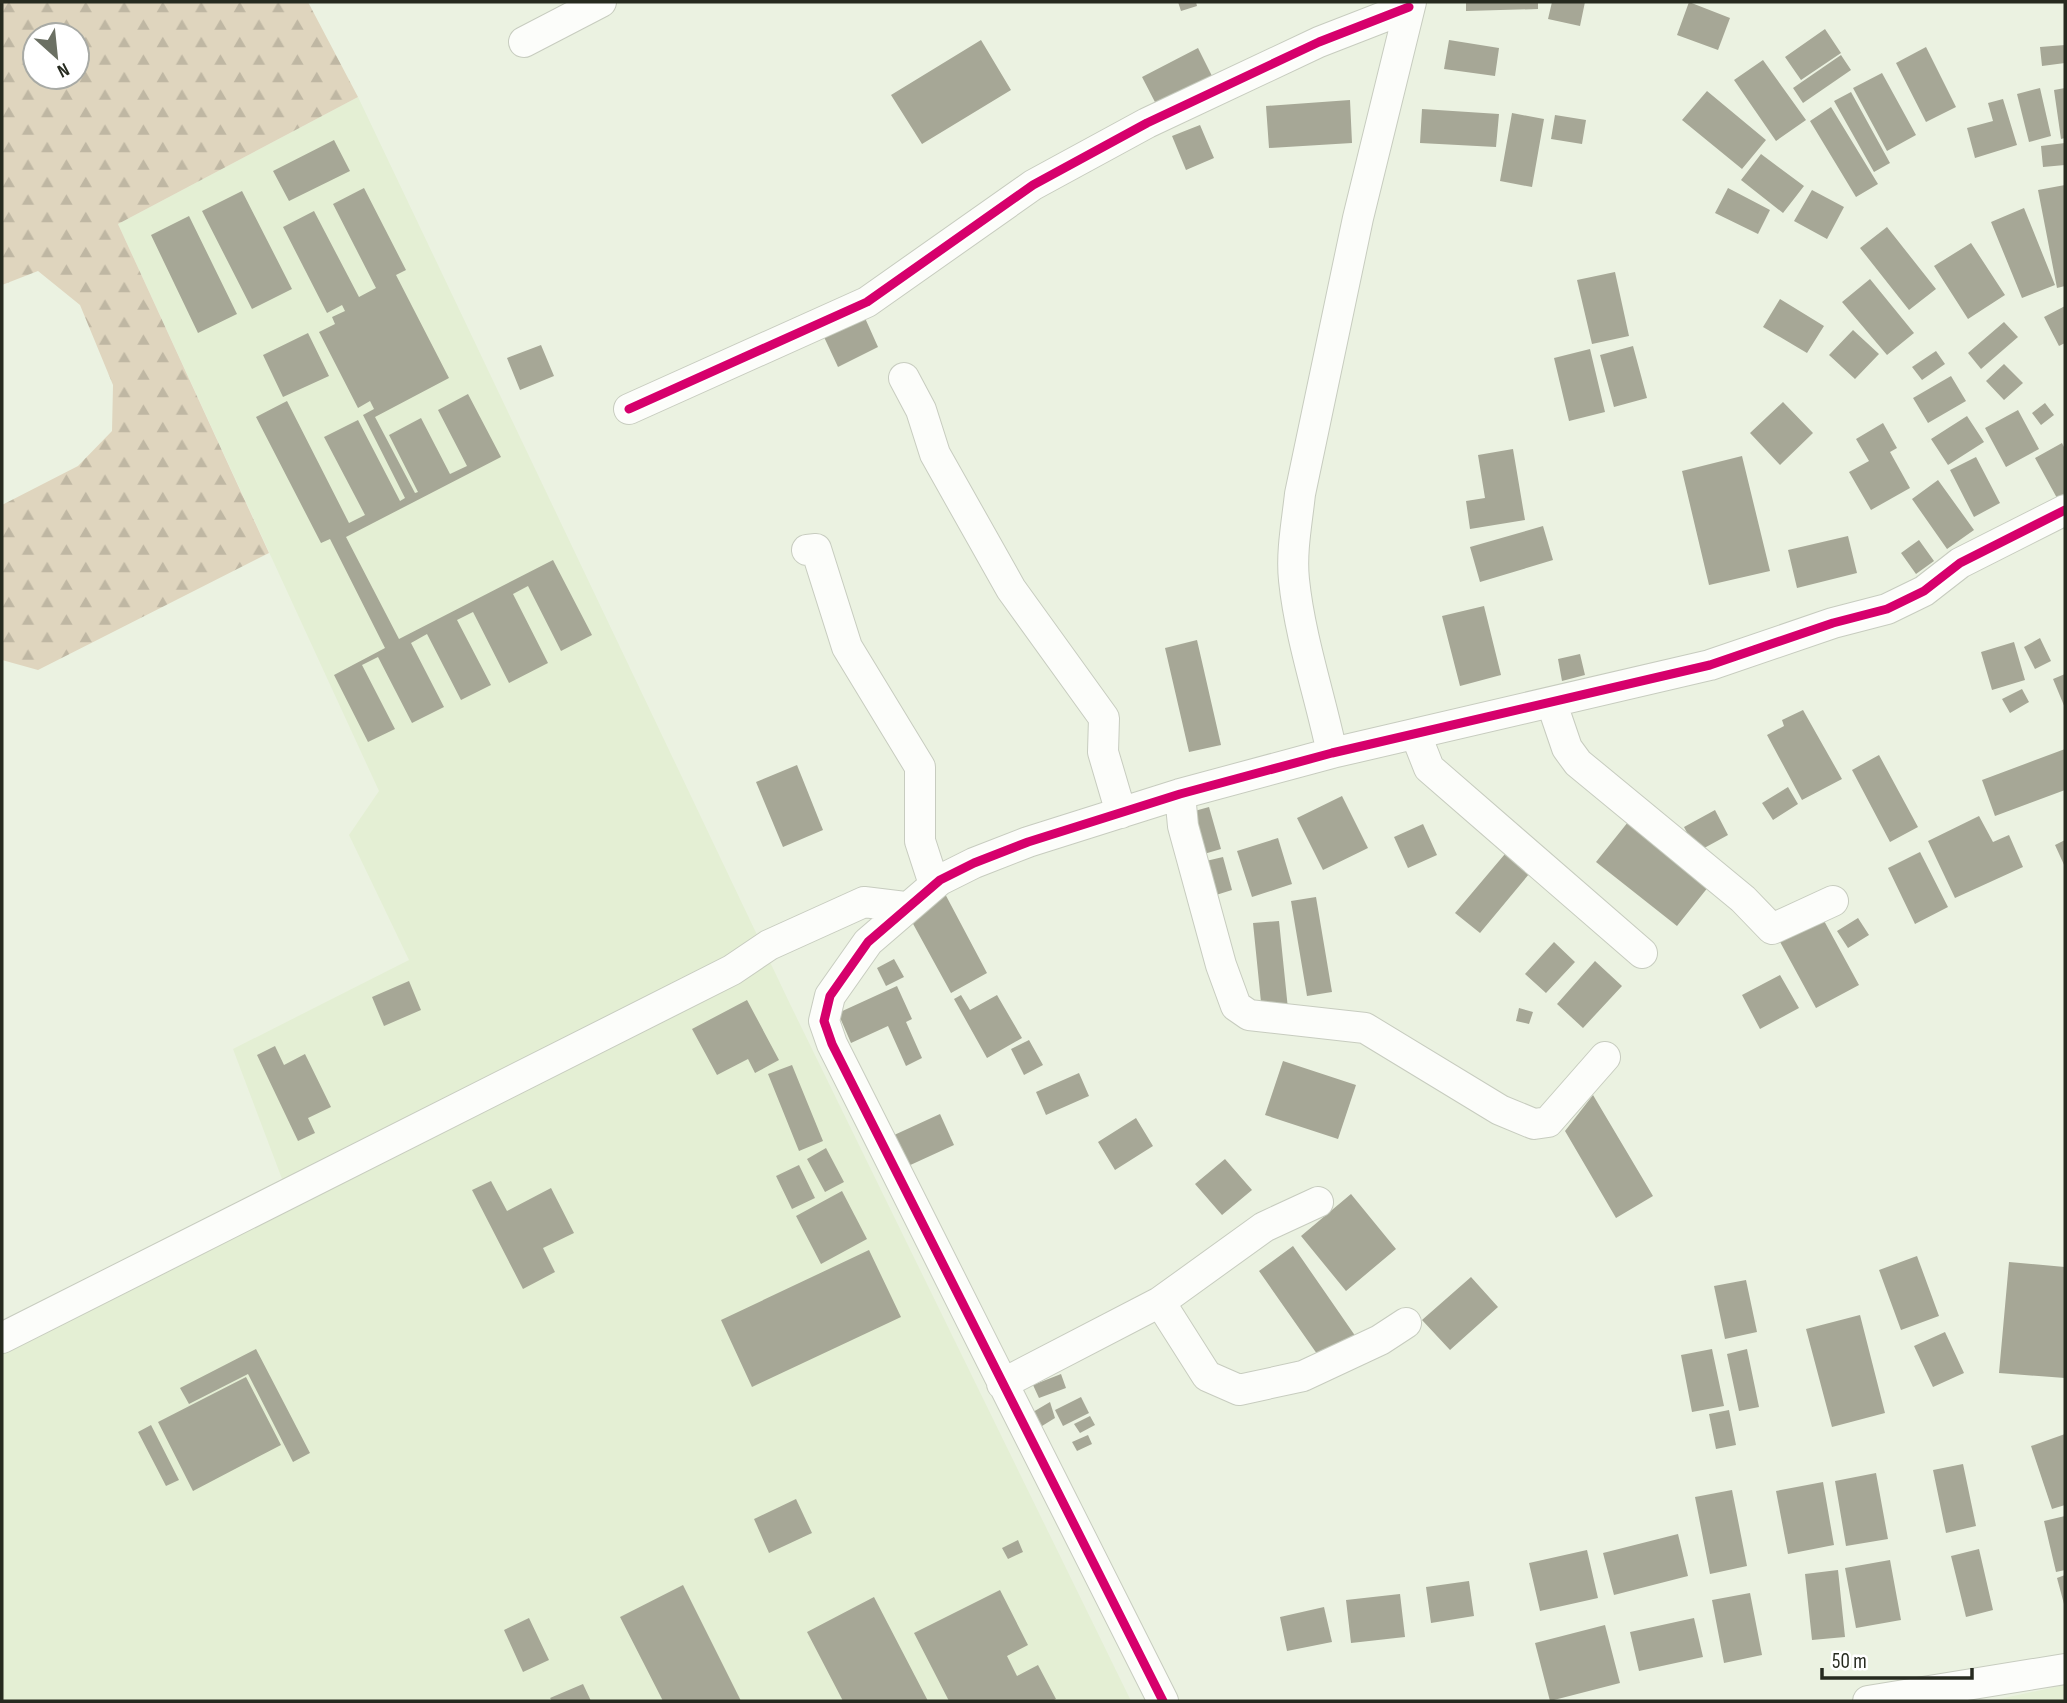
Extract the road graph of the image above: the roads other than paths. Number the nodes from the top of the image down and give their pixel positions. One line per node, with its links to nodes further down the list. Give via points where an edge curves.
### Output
1 (601, 2): 3 (street)
2 (1410, 4): 5 (street, via 1147,123 1032,185 867,302); 10 (street, via 1358,218 1300,494 1294,578)
3 (524, 42)
4 (904, 378): 12 (street, via 921,410 935,454 1011,589 1104,718 1103,752)
5 (629, 409)
6 (2065, 510): 8 (street, via 1960,563 1924,591 1887,609 1710,665)
7 (807, 550): 13 (street, via 816,549 847,647 920,767 920,841)
8 (1552, 704): 9 (street); 14 (street, via 1567,748 1578,763 1743,899 1772,929)
9 (1416, 736): 10 (street); 16 (street, via 1429,768)
10 (1332, 753): 11 (street)
11 (1180, 794): 12 (street); 17 (street, via 1183,826 1215,942 1236,1006 1242,1011 1365,1028 1500,1110 1534,1124 1548,1122)
12 (1121, 813): 13 (street, via 1028,842)
13 (934, 884): 15 (street)
14 (1833, 901)
15 (905, 907): 21 (street, via 864,902 769,946 732,970); 22 (street, via 868,942 849,968 830,996 824,1021 852,1089)
16 (1642, 953)
17 (1605, 1057)
18 (1318, 1202): 19 (street, via 1264,1227)
19 (1160, 1302): 20 (street, via 1207,1376 1239,1390 1303,1376); 22 (street)
20 (1406, 1323)
21 (2, 1338)
22 (1002, 1384): 25 (street)
23 (2065, 1669): 24 (street)
24 (1930, 1697): 26 (street)
25 (1163, 1701)
26 (1868, 1701)

